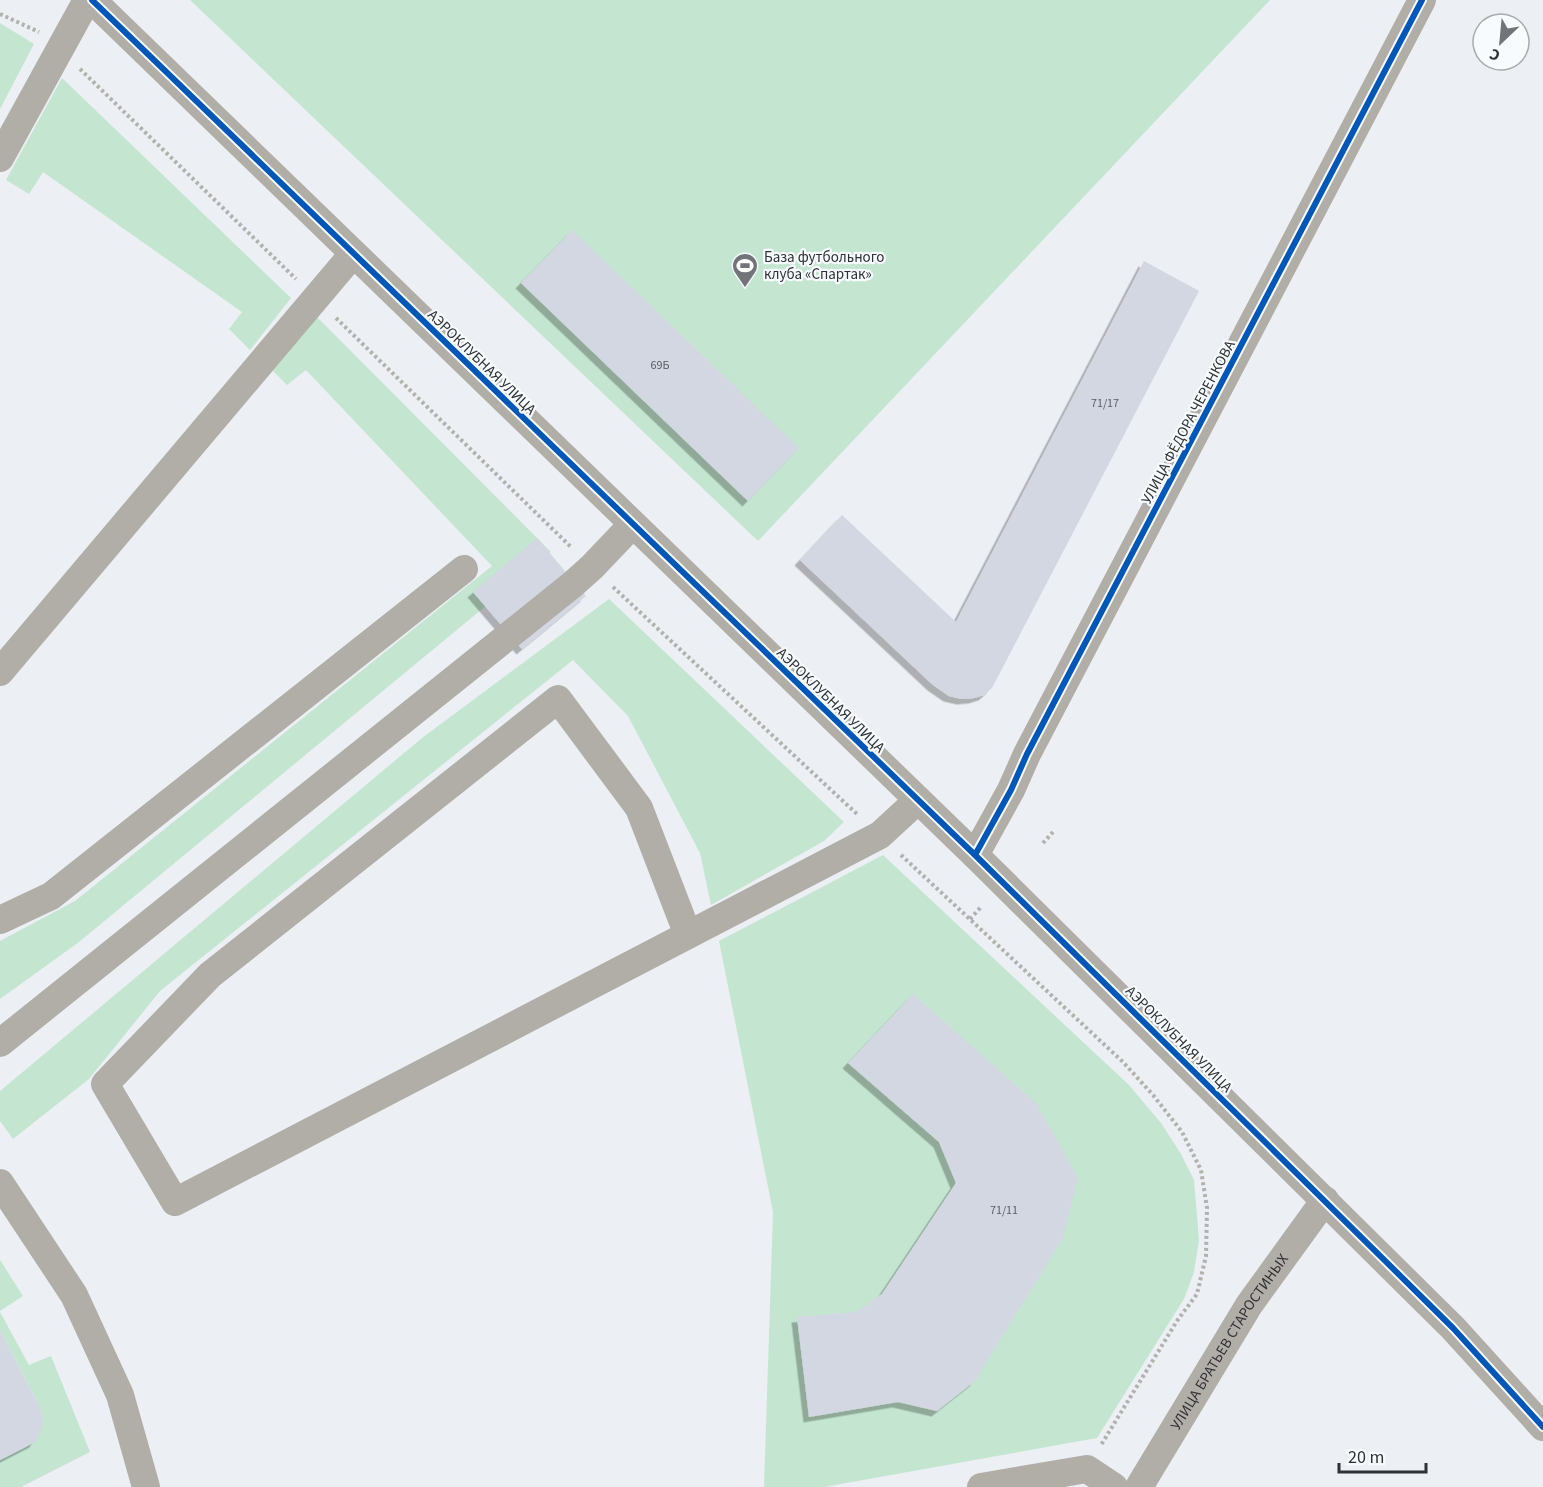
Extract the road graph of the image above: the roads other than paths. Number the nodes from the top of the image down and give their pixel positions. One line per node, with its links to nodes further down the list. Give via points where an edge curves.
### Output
1 (87, 0): 4 (street)
2 (92, 0): 5 (street, АЭРОКЛУБНАЯ УЛИЦА)
3 (1422, 0): 10 (street, УЛИЦА ФЁДОРА ЧЕРЕНКОВА)
4 (0, 158)
5 (353, 254): 6 (street, АЭРОКЛУБНАЯ УЛИЦА); 8 (street)
6 (632, 525): 9 (street, АЭРОКЛУБНАЯ УЛИЦА); 13 (street, via 592,567)
7 (464, 569): 11 (street, via 51,896)
8 (0, 672)
9 (918, 800): 10 (street, АЭРОКЛУБНАЯ УЛИЦА); 12 (street, via 880,835)
10 (975, 855): 15 (street, АЭРОКЛУБНАЯ УЛИЦА)
11 (0, 920)
12 (688, 935): 12 (street, via 639,808 558,699 210,975 105,1083 175,1202)
13 (2, 1041)
14 (0, 1183): 17 (street, via 74,1296 120,1395)
15 (1325, 1200): 16 (street, АЭРОКЛУБНАЯ УЛИЦА, via 1453,1328); 20 (street, УЛИЦА БРАТЬЕВ СТАРОСТИНЫХ, via 1249,1305)
16 (1543, 1426)
17 (146, 1487)
18 (981, 1487): 19 (street, via 1087,1469)
19 (1114, 1487)
20 (1139, 1487)

